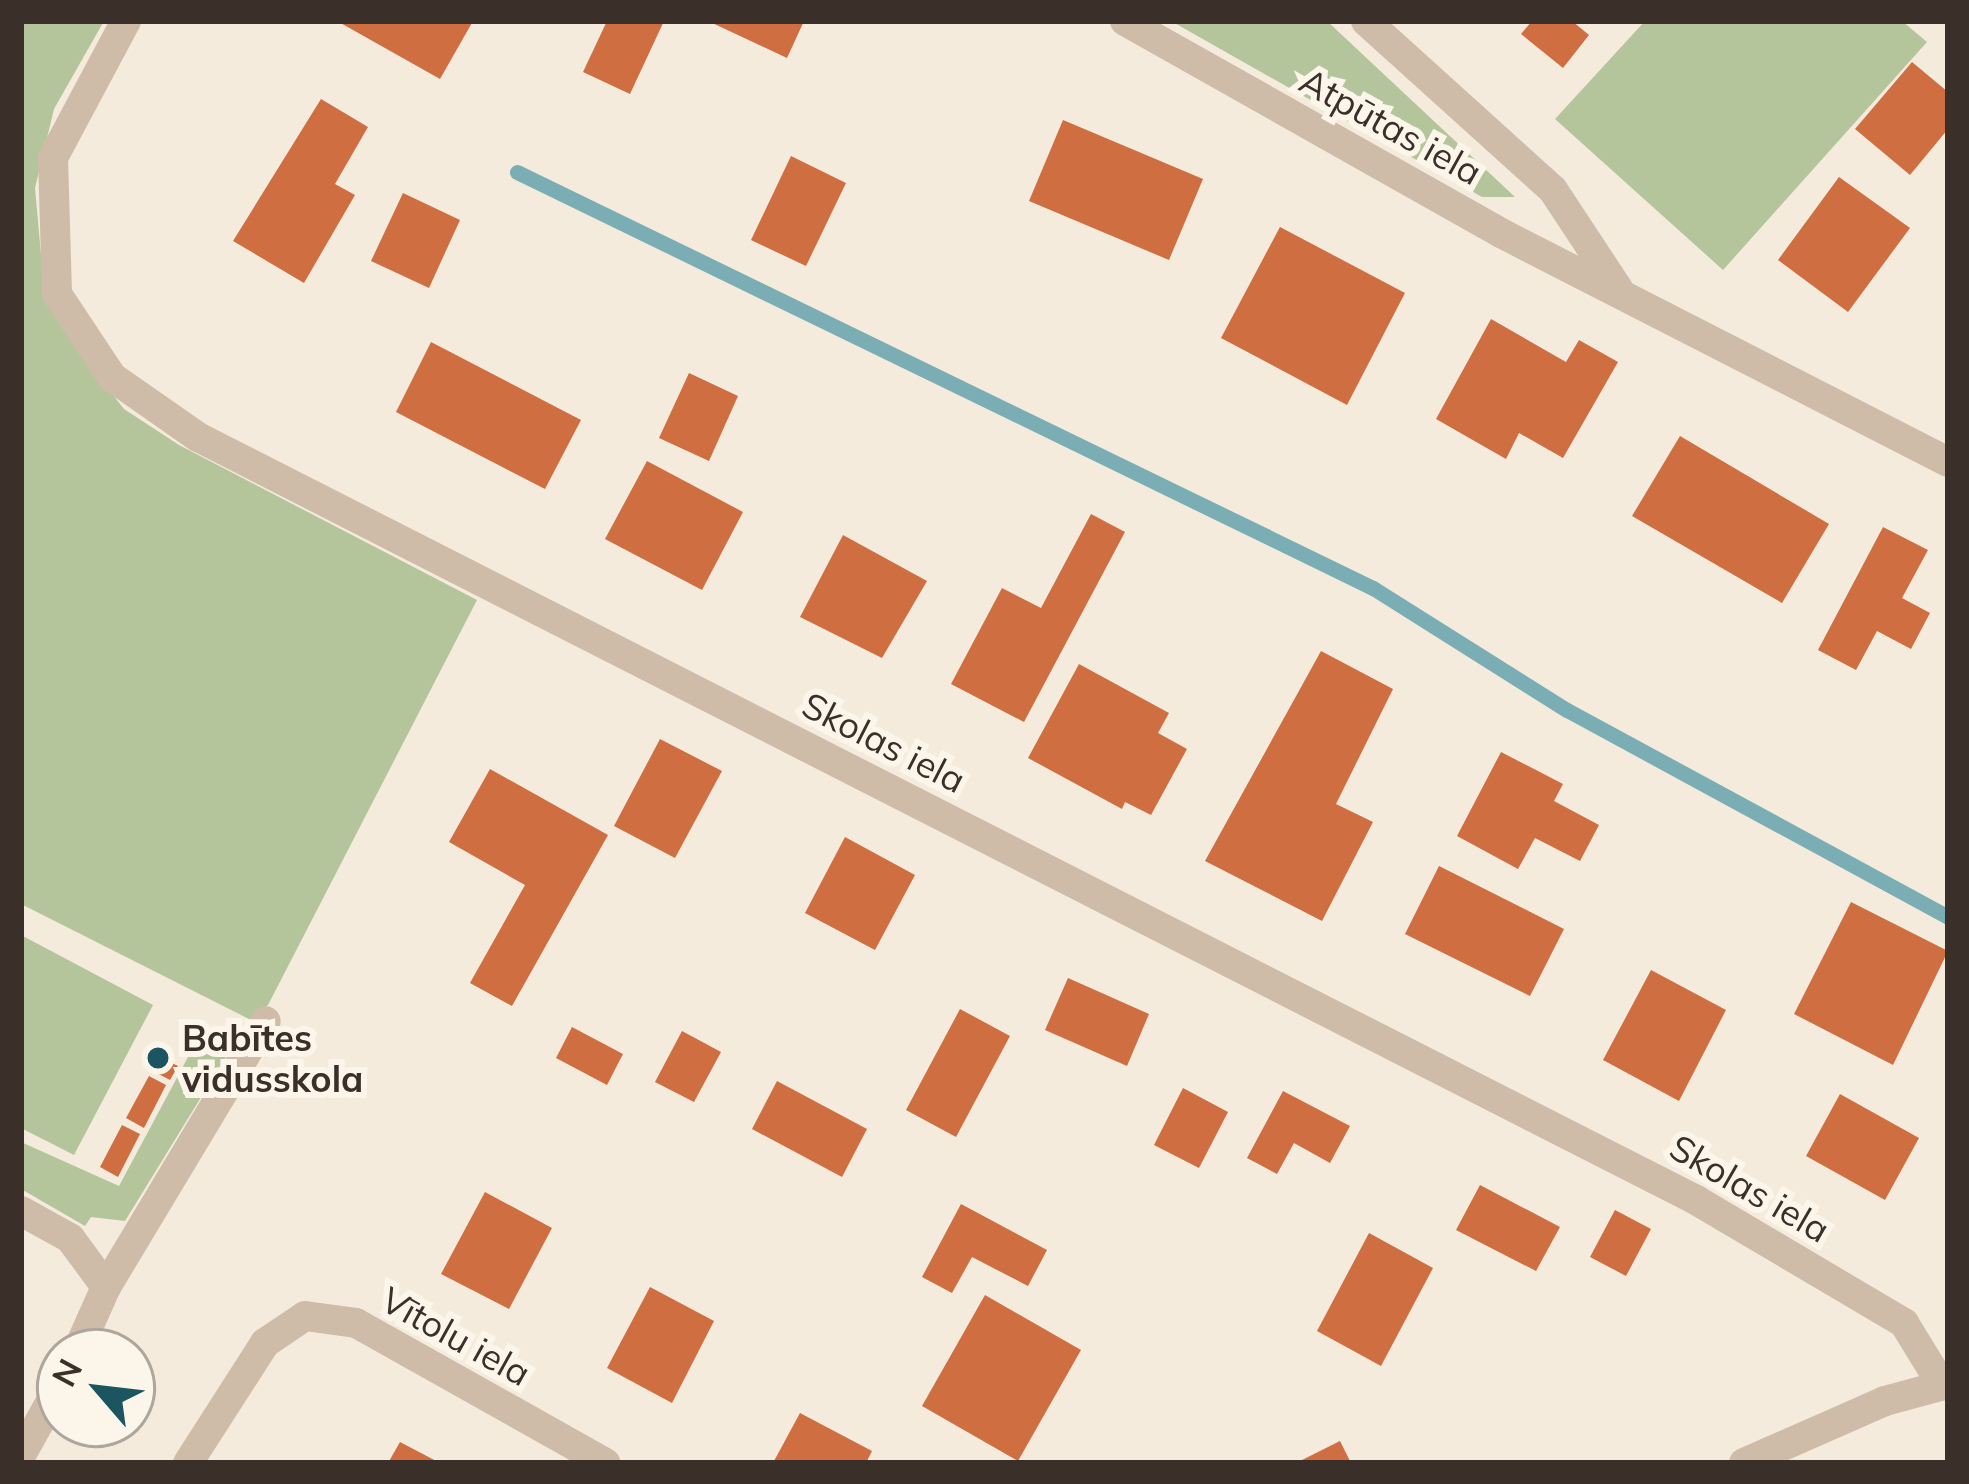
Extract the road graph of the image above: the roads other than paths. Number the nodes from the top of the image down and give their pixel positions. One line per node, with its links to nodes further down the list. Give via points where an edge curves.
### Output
1 (126, 21): 10 (street, Skolas iela, via 53,158 57,294 112,377 198,437 1696,1200 1904,1323)
2 (1125, 21): 4 (street, Atpūtas iela)
3 (1366, 21): 4 (street, Atpūtas iela, via 1553,190)
4 (1621, 294): 5 (street, Atpūtas iela)
5 (1948, 462)
6 (266, 1021): 8 (street)
7 (21, 1211): 8 (street, via 70,1238)
8 (106, 1287): 9 (street)
9 (88, 1328)
10 (1945, 1385): 13 (street)
11 (188, 1463): 12 (street, Vītolu iela, via 265,1343 304,1316 356,1323)
12 (604, 1463)
13 (1744, 1463)

